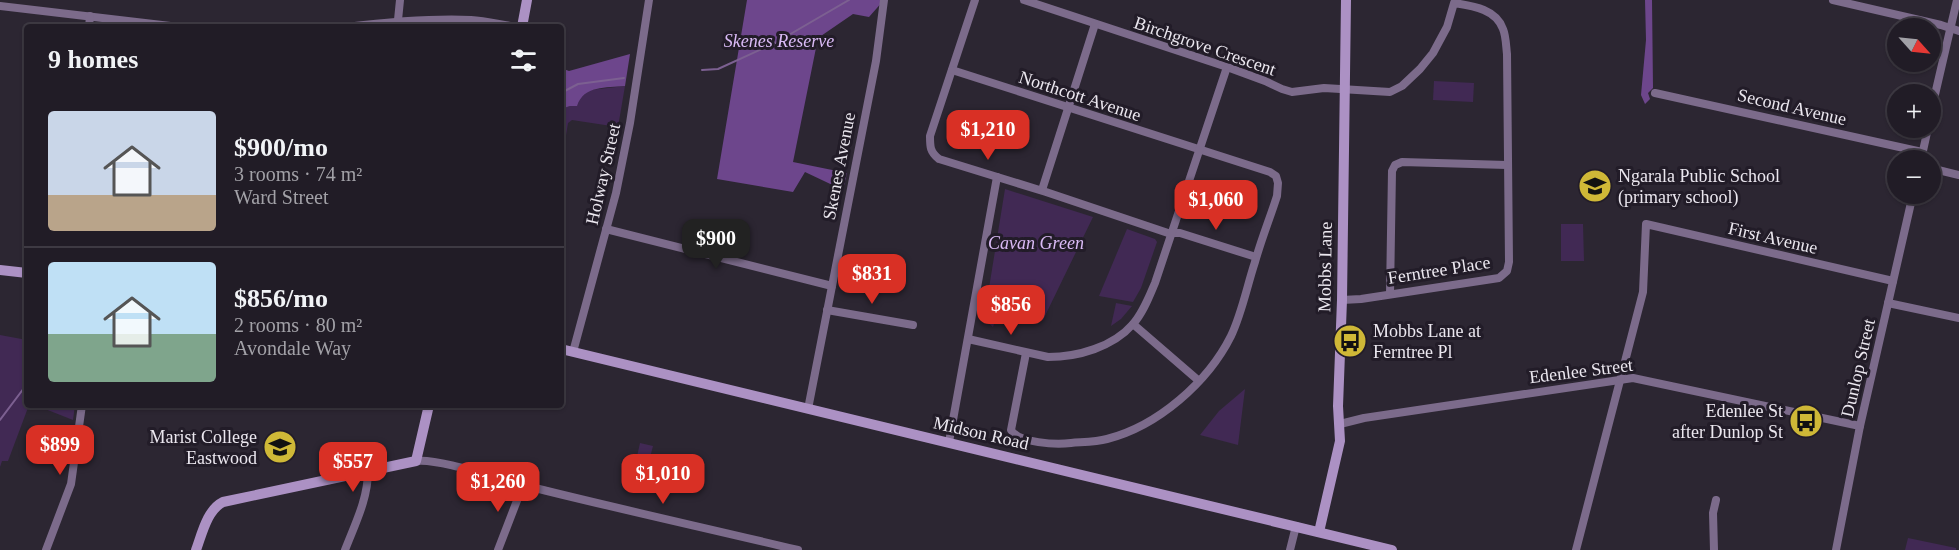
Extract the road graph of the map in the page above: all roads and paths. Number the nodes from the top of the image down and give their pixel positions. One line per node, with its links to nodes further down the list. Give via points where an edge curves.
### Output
1 (400, 0): 12 (street)
2 (527, 0): 17 (street)
3 (649, 0): 35 (street, Holway Street, via 630,123)
4 (884, 0): 41 (street, Skenes Avenue, via 876,61)
5 (975, 0): 22 (street)
6 (1024, 0): 18 (street, Birchgrove Crescent)
7 (1346, 0): 24 (street, Mobbs Lane)
8 (1833, 0): 19 (street)
9 (1957, 0): 19 (street)
10 (0, 6): 11 (street)
11 (90, 16): 13 (street); 14 (street)
12 (398, 20): 15 (street); 16 (street)
13 (89, 24)
14 (155, 24)
15 (368, 24)
16 (499, 24)
17 (523, 24)
18 (1095, 24): 21 (street, Birchgrove Crescent); 26 (street)
19 (1950, 28): 20 (street); 23 (street)
20 (1959, 31)
21 (1227, 67): 24 (street, Birchgrove Crescent, via 1292,92 1309,88); 27 (street)
22 (952, 70): 26 (street, Northcott Avenue); 32 (street, via 933,125 930,147 939,159)
23 (1937, 84)
24 (1345, 89): 29 (street, Birchgrove Crescent, via 1390,92 1402,86 1433,53 1454,3 1478,7 1492,14 1503,29 1507,54); 43 (street, Mobbs Lane)
25 (1655, 93): 28 (street, Second Avenue)
26 (1068, 108): 27 (street, Northcott Avenue); 33 (street)
27 (1199, 150): 36 (street); 37 (street, Northcott Avenue, via 1276,176 1277,196)
28 (1913, 150)
29 (1507, 165): 42 (street, Ferntree Place, via 1507,271 1499,278); 42 (street, via 1395,165)
30 (1941, 171): 31 (street)
31 (1959, 175)
32 (997, 177): 33 (street); 49 (street)
33 (1042, 190): 36 (street)
34 (1911, 204): 40 (street, Dunlop Street)
35 (606, 229): 41 (street); 51 (street, Holway Street)
36 (1172, 233): 37 (street); 47 (street, via 1149,298)
37 (1256, 257): 54 (street, via 1231,335)
38 (0, 270): 39 (street)
39 (24, 273)
40 (1893, 281): 44 (street, Dunlop Street); 53 (street, First Avenue, via 1646,224 1643,292)
41 (832, 286): 45 (street, Skenes Avenue)
42 (1390, 294): 43 (street, Ferntree Place)
43 (1342, 300): 58 (street, Mobbs Lane)
44 (1888, 303): 46 (street); 59 (street, Dunlop Street)
45 (827, 310): 48 (street); 57 (street, Skenes Avenue)
46 (1959, 318)
47 (1133, 324): 52 (street, via 1111,340 1080,354 1048,357); 54 (street)
48 (913, 325)
49 (968, 339): 52 (street); 60 (street)
50 (564, 350): 51 (street, Midson Road)
51 (573, 352): 57 (street, Midson Road)
52 (1026, 352): 54 (street, via 1011,430 1018,437 1035,441 1066,444 1107,439 1170,408)
53 (1622, 379): 58 (street, Edenlee Street); 59 (street, Edenlee Street, via 1649,380); 74 (street)
54 (1199, 381)
55 (82, 408): 67 (street, via 71,484)
56 (428, 408): 61 (street)
57 (808, 409): 60 (street, Midson Road)
58 (1340, 424): 66 (street, Mobbs Lane, via 1338,455)
59 (1860, 426): 76 (street, Dunlop Street)
60 (949, 442): 65 (street, Midson Road)
61 (416, 461): 62 (street); 63 (street)
62 (368, 471): 68 (street, via 220,503 211,513); 69 (street, via 365,498)
63 (523, 485): 70 (street); 71 (street)
64 (1716, 500): 75 (street)
65 (1296, 526): 66 (street, Midson Road); 72 (street)
66 (1319, 532): 73 (street, Midson Road)
67 (46, 550)
68 (196, 550)
69 (345, 550)
70 (498, 550)
71 (798, 550)
72 (1290, 550)
73 (1392, 550)
74 (1576, 550)
75 (1714, 550)
76 (1836, 550)

